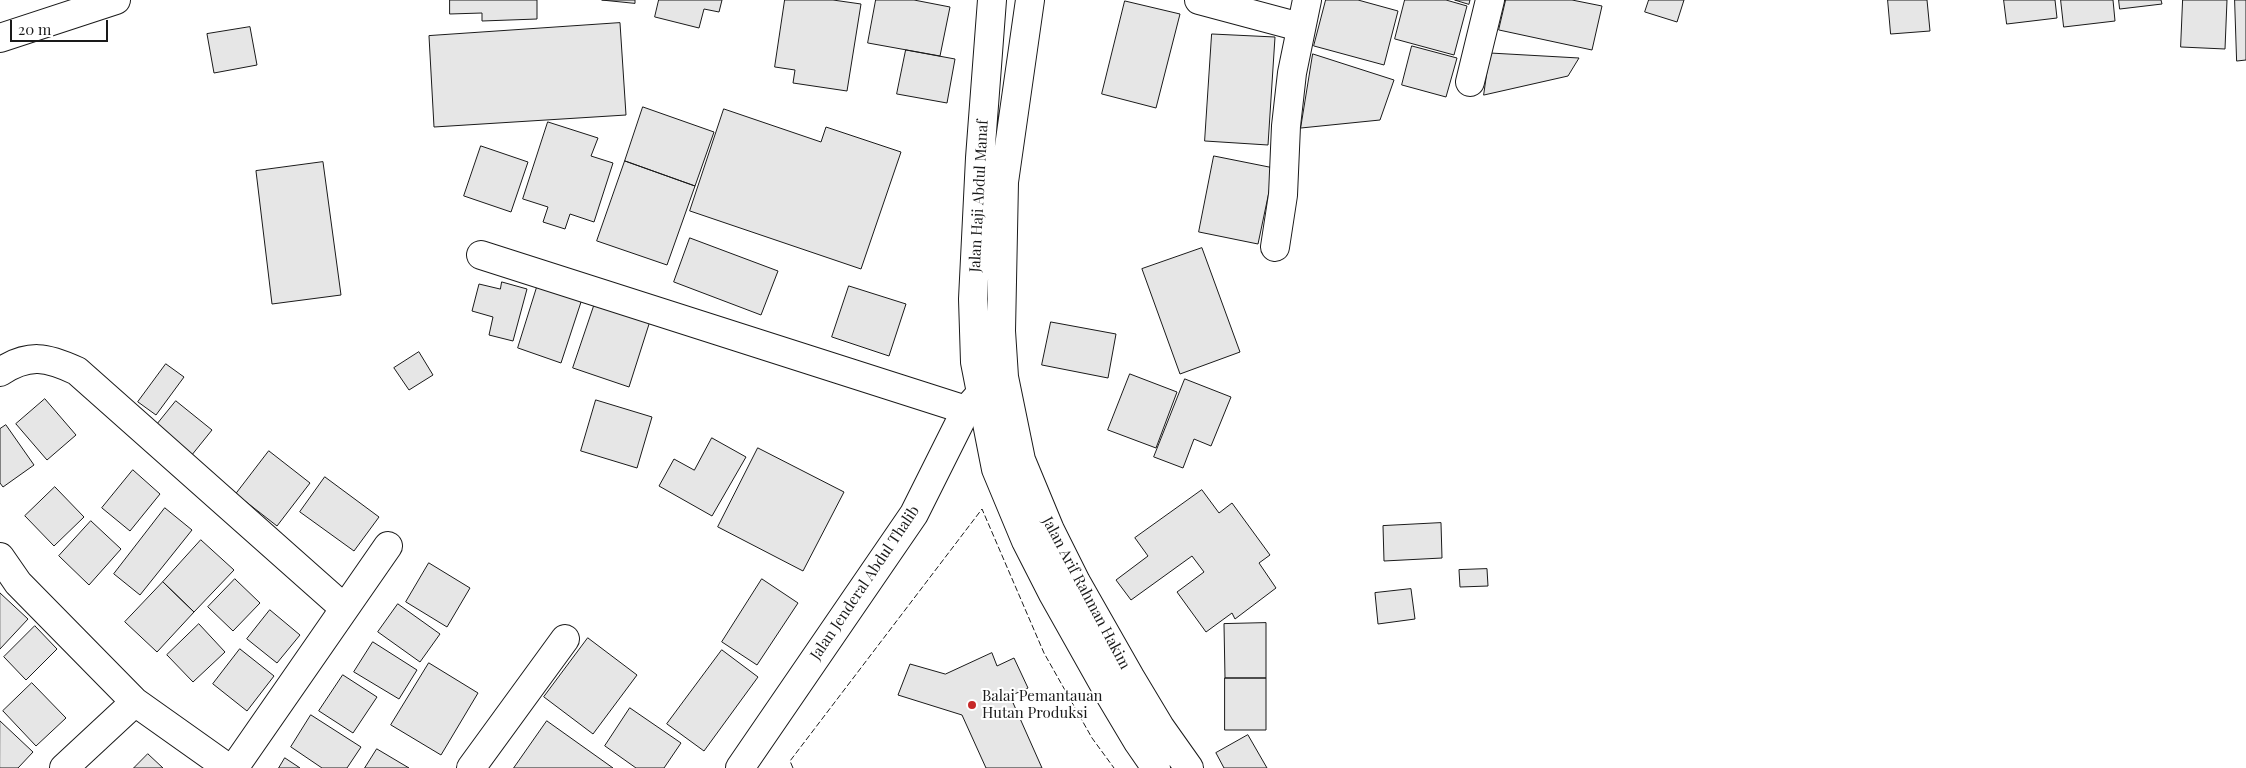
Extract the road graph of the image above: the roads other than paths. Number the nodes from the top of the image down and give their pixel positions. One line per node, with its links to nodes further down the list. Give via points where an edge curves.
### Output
1 (116, 0): 8 (street)
2 (992, 0): 14 (street, Jalan Haji Abdul Manaf, via 973,299)
3 (1030, 0): 13 (street, Jalan Haji Abdul Manaf, via 1004,182 1001,331)
4 (1199, 0): 7 (street)
5 (1307, 0): 7 (street)
6 (1490, 0): 9 (street)
7 (1300, 27): 10 (street, via 1292,73 1283,195)
8 (0, 38)
9 (1470, 82)
10 (1275, 247)
11 (481, 255): 14 (street)
12 (0, 372): 17 (street, via 29,358 55,361 77,371)
13 (1004, 377): 14 (street); 26 (street, Jalan Arif Rahman Hakim, via 1021,460 1050,530 1130,677)
14 (974, 401): 24 (street, Jalan Jenderal Abdul Thalib, via 914,514); 25 (street, Jalan Arif Rahman Hakim, via 996,469 1026,541 1107,690)
15 (388, 546): 17 (street)
16 (0, 557): 19 (street, via 18,583)
17 (344, 608): 22 (street)
18 (565, 639): 23 (street)
19 (135, 702): 20 (street); 21 (street)
20 (64, 768)
21 (228, 768)
22 (234, 768)
23 (471, 768)
24 (740, 768)
25 (1156, 768)
26 (1189, 768)

